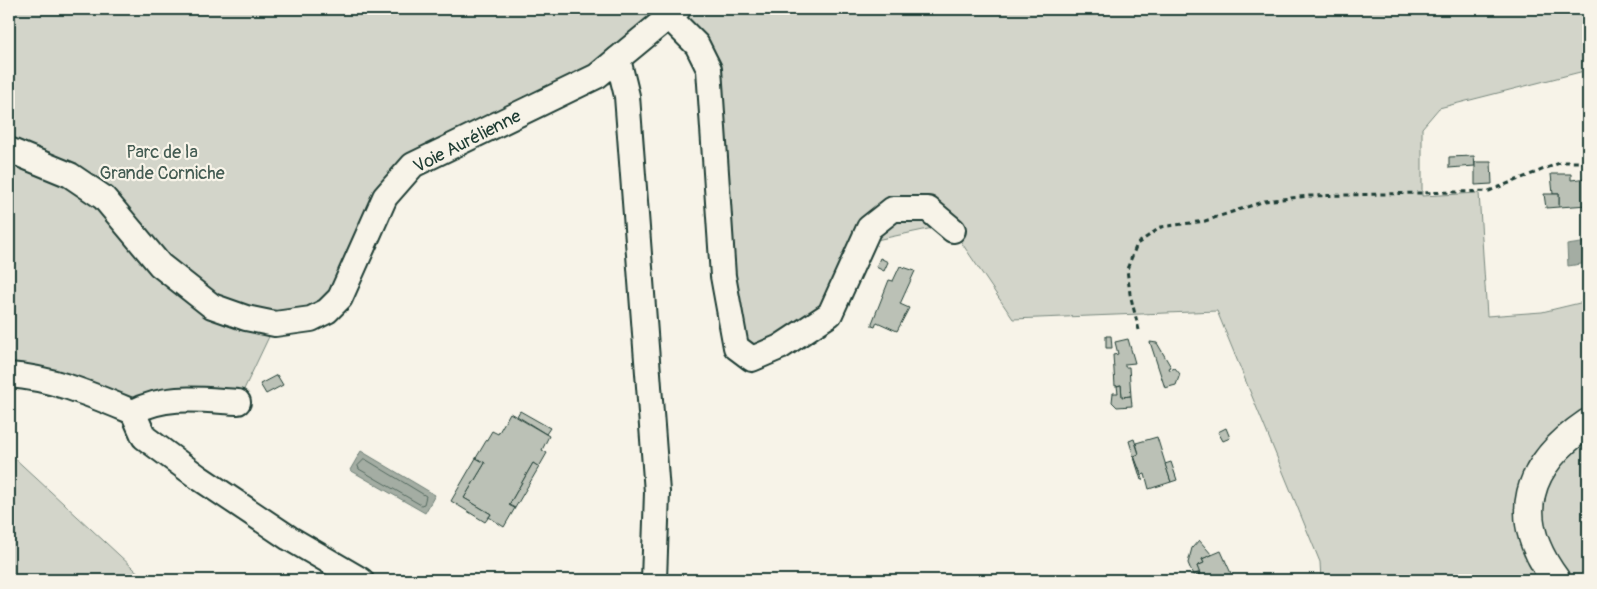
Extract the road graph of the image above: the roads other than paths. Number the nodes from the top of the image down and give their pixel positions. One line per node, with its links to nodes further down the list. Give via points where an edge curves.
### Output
1 (673, 12): 2 (street, Voie Aurélienne); 4 (street, via 697,45 709,69 723,276 736,347 752,359 780,347 830,314 869,228 892,209 928,209)
2 (618, 59): 3 (street, Voie Aurélienne, via 597,76 413,165 385,198 340,298 311,319 275,324 212,306 160,265 104,198 70,175); 10 (street, via 627,96 657,492)
3 (9, 150)
4 (953, 230)
5 (9, 374): 7 (street, via 35,377 74,388)
6 (238, 402): 7 (street, via 182,399 150,403)
7 (133, 412): 9 (street, via 144,437 190,471 289,538)
8 (1588, 423): 11 (main road, via 1554,450 1534,482 1530,520 1532,535 1539,554)
9 (361, 580)
10 (654, 580)
11 (1556, 580)

